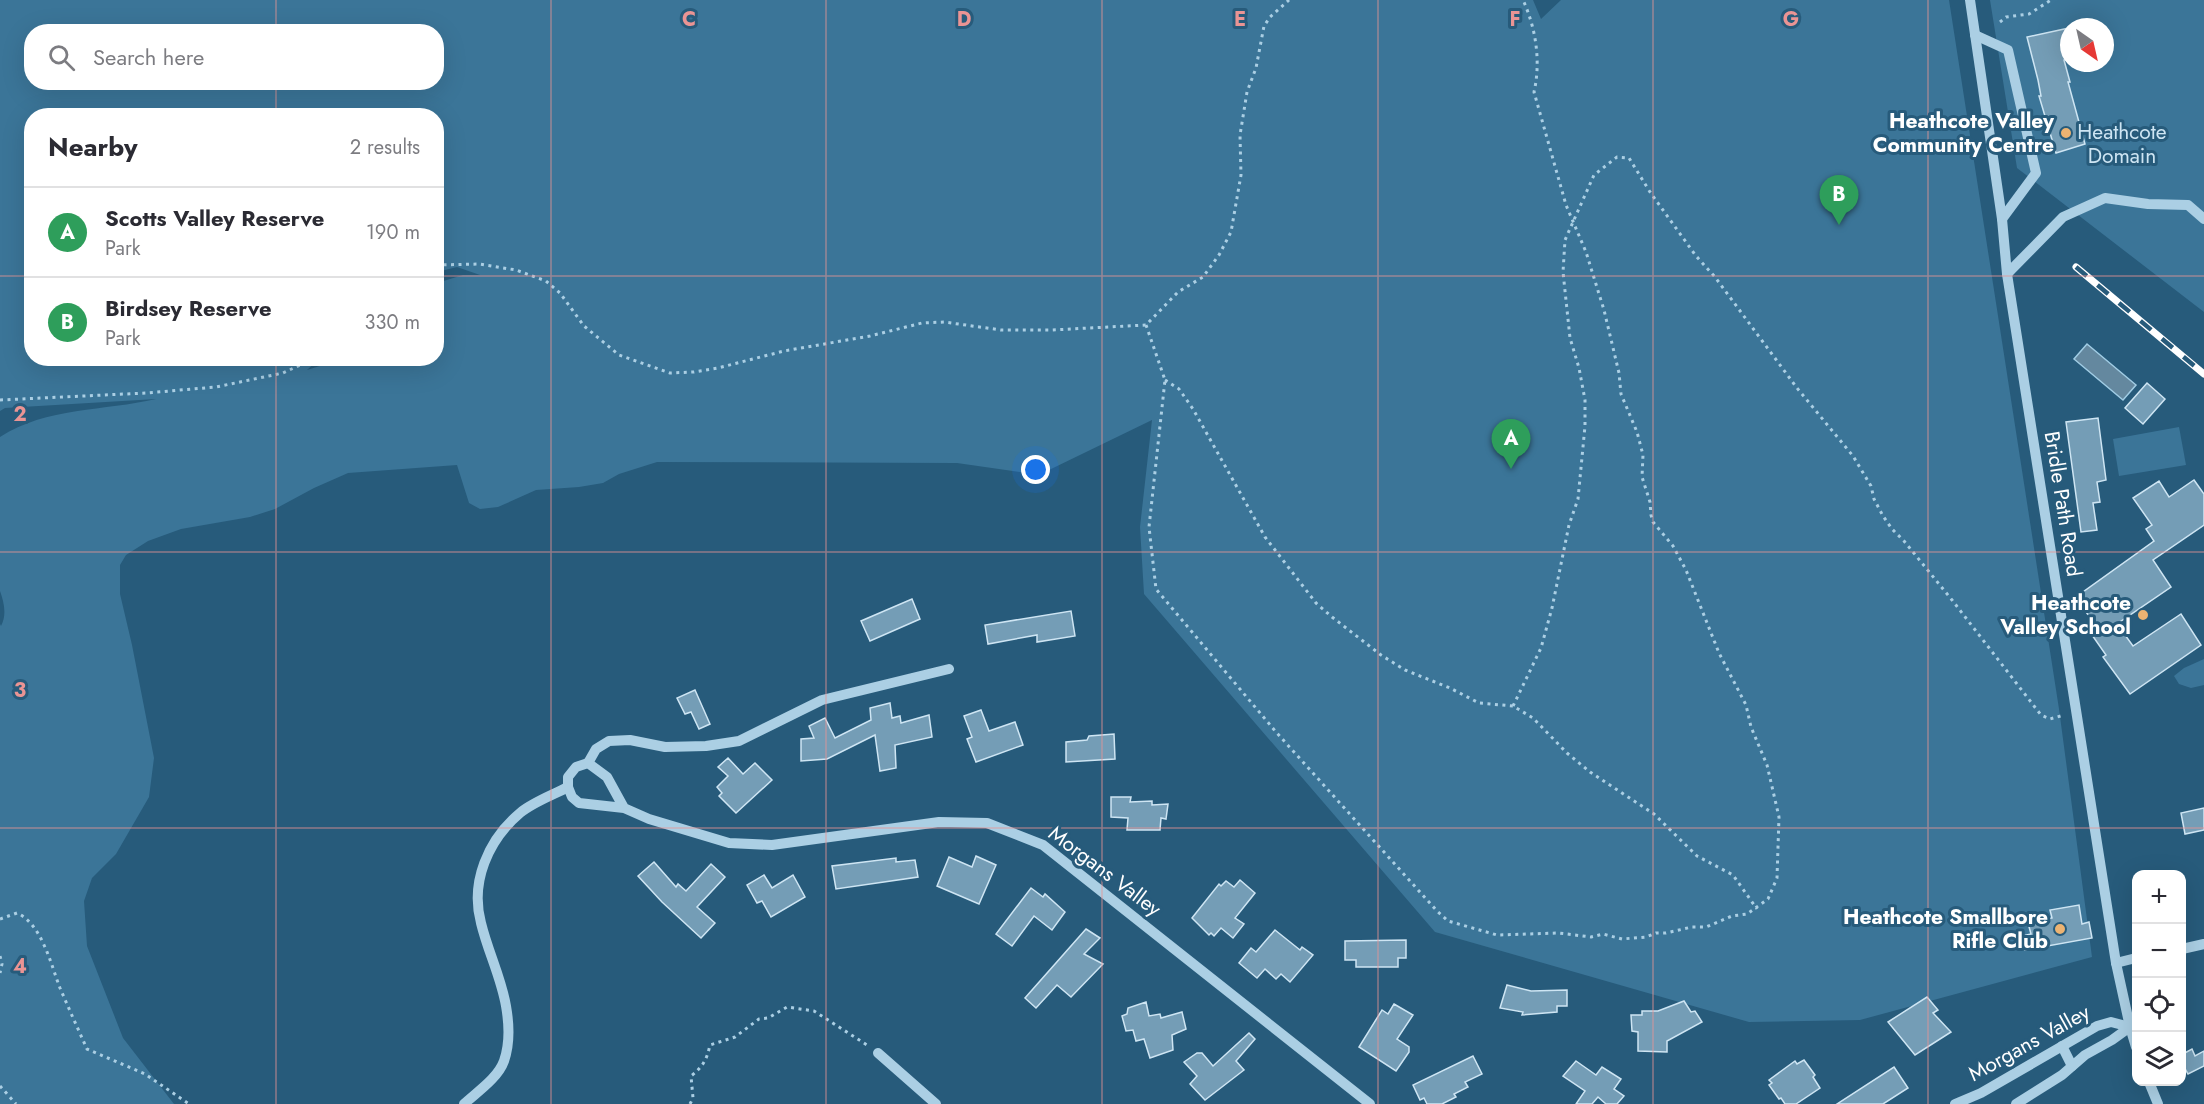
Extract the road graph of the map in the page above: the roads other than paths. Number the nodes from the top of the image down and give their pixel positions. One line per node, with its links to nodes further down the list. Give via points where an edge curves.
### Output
1 (1970, 0): 2 (street, Bridle Path Road)
2 (1975, 35): 3 (street, Bridle Path Road); 3 (street, via 2008,50 2036,173)
3 (2002, 219): 5 (street, Bridle Path Road)
4 (2204, 219): 5 (street, via 2188,205 2105,198 2063,217)
5 (2007, 274): 13 (street, Bridle Path Road)
6 (949, 669): 7 (street, via 822,700 739,741 665,747 630,740 609,741 596,749)
7 (588, 763): 8 (street, via 568,777); 9 (street, via 607,777)
8 (568, 787): 9 (street, Morgans Valley, via 579,803); 20 (street, via 520,812 492,846 483,867 478,893 480,920 504,993 507,1046 499,1071)
9 (624, 808): 22 (street, Morgans Valley, via 729,843 772,845 939,822 987,823 1034,841)
10 (2204, 944): 11 (street)
11 (2186, 948)
12 (2132, 959): 13 (street)
13 (2116, 963): 14 (street, Bridle Path Road)
14 (2130, 1027): 15 (street, Bridle Path Road); 16 (street, Morgans Valley, via 2111,1022); 18 (street, Morgans Valley)
15 (2132, 1034)
16 (2062, 1046): 18 (street); 23 (street, Morgans Valley)
17 (878, 1053): 21 (street)
18 (2072, 1066): 24 (street, Morgans Valley)
19 (2151, 1086): 25 (street)
20 (465, 1104)
21 (936, 1104)
22 (1370, 1104)
23 (1955, 1104)
24 (2016, 1104)
25 (2158, 1104)

